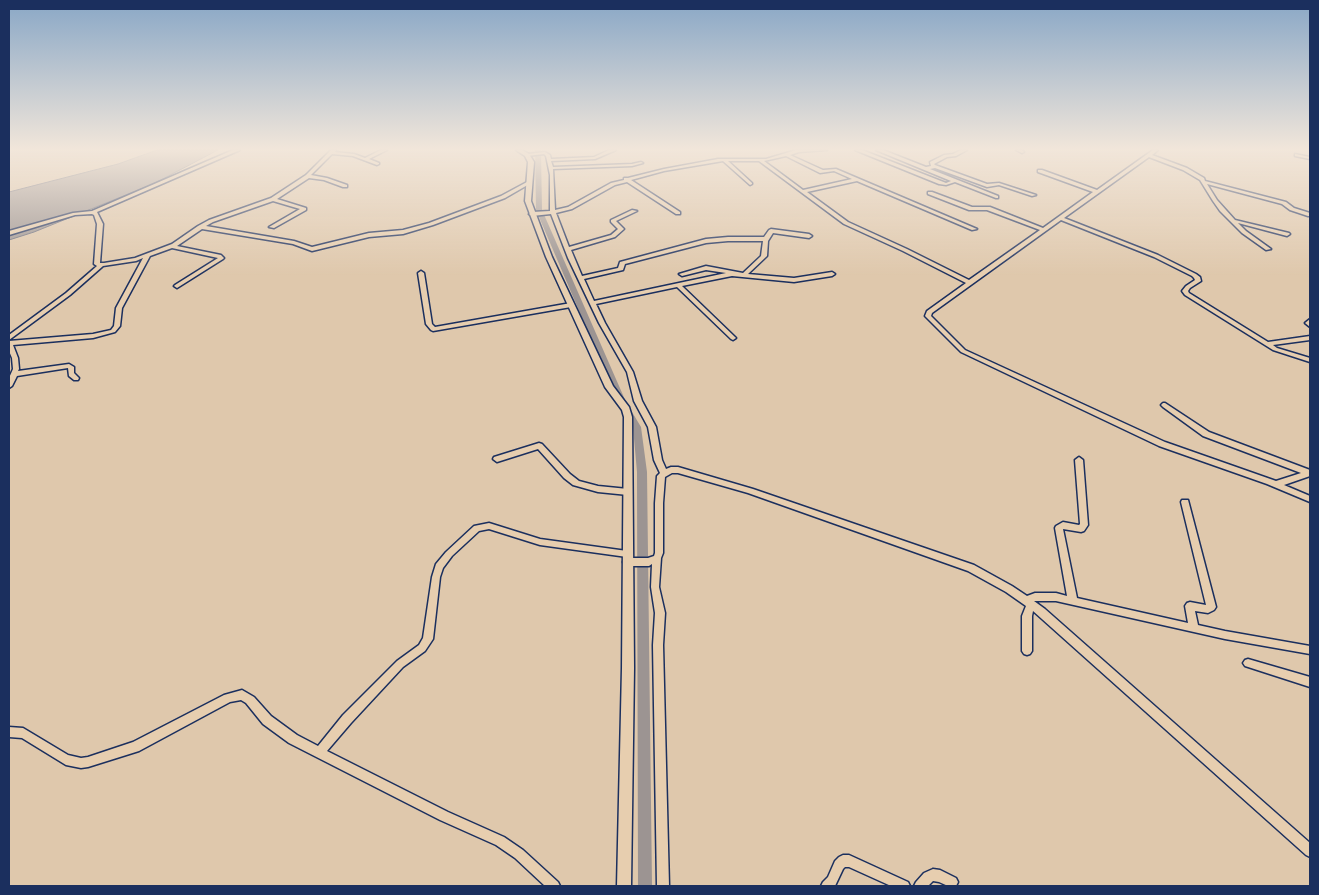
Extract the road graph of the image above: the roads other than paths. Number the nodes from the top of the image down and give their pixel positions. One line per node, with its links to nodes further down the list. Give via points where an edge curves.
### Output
1 (140, 192): 20 (street)
2 (284, 192): 18 (street)
3 (513, 192): 27 (street, via 431,224 402,232 368,235 315,249)
4 (529, 192): 22 (street, via 528,201)
5 (553, 192): 21 (street)
6 (596, 192): 21 (street, via 570,208)
7 (645, 192): 23 (street)
8 (805, 192): 46 (street, via 846,223)
9 (884, 192): 29 (street)
10 (983, 192): 17 (street)
11 (1024, 192): 16 (street)
12 (1097, 192): 25 (street)
13 (1210, 192): 26 (street)
14 (1242, 192): 24 (street, via 1284,203 1292,210)
15 (930, 193): 30 (street, via 971,209 988,208)
16 (1034, 195)
17 (996, 197)
18 (273, 199): 27 (street); 28 (street, via 304,209)
19 (634, 211): 36 (street, via 613,221 621,229 613,236)
20 (93, 212): 31 (street); 39 (street, via 100,224 96,263)
21 (554, 212): 22 (street); 36 (street)
22 (535, 214): 50 (street)
23 (678, 214)
24 (1310, 215)
25 (1060, 218): 30 (street); 56 (street, via 1156,256 1197,277 1198,281 1185,291 1187,294)
26 (1233, 220): 32 (street); 37 (street)
27 (200, 227): 35 (street)
28 (272, 227)
29 (974, 229)
30 (1044, 230): 46 (street)
31 (9, 232)
32 (1286, 234)
33 (809, 236): 34 (street, via 773,230)
34 (766, 239): 43 (street, via 764,256); 45 (street, via 706,241 622,263 621,269)
35 (171, 246): 38 (street); 47 (street, via 221,258)
36 (568, 249): 45 (street)
37 (1268, 250)
38 (148, 256): 39 (street); 57 (street, via 119,308 117,326 113,331)
39 (101, 265): 53 (street)
40 (421, 273): 50 (street, via 429,324 433,330)
41 (682, 274): 42 (street, via 706,268)
42 (735, 274): 43 (street); 48 (street)
43 (745, 274): 44 (street, via 794,280)
44 (832, 274)
45 (581, 278): 49 (street)
46 (970, 283): 67 (street, via 928,314 964,350 1162,444)
47 (178, 286)
48 (678, 286): 49 (street); 54 (street)
49 (593, 303): 65 (street, via 630,372 638,401 652,427 658,460)
50 (571, 305): 68 (street, via 609,387 626,409)
51 (1310, 321): 52 (street)
52 (1310, 325)
53 (9, 338)
54 (733, 338)
55 (1310, 338): 56 (street)
56 (1268, 344): 58 (street)
57 (9, 346): 59 (street, via 15,362)
58 (1310, 360)
59 (15, 374): 60 (street, via 69,366); 61 (street)
60 (76, 378)
61 (9, 386)
62 (1165, 405): 66 (street, via 1206,434)
63 (497, 459): 68 (street, via 540,446 576,483)
64 (1080, 460): 74 (street, via 1084,525 1081,528 1064,525 1059,528)
65 (664, 472): 72 (street, via 660,481 659,553); 73 (street, via 678,470 750,491 971,568)
66 (1310, 473): 67 (street)
67 (1277, 484): 69 (street)
68 (628, 492): 71 (street)
69 (1310, 499)
70 (1185, 502): 75 (street, via 1211,607 1190,606)
71 (627, 558): 72 (street, via 639,563); 81 (street, via 548,543 489,526 477,528 448,554 439,567 428,640 400,664); 85 (street)
72 (653, 560): 86 (street, via 660,613)
73 (1031, 600): 74 (street, via 1044,596); 77 (street, via 1027,616); 82 (street)
74 (1072, 601): 75 (street)
75 (1194, 628): 76 (street)
76 (1310, 650)
77 (1027, 651)
78 (1248, 663): 79 (street)
79 (1310, 682)
80 (9, 732): 81 (street, via 23,733 66,760 88,762 135,747 238,695 250,700 267,720 293,739)
81 (319, 753): 84 (street, via 500,841)
82 (1310, 851)
83 (952, 882): 89 (street, via 933,875)
84 (554, 886)
85 (624, 886)
86 (663, 886)
87 (827, 886): 88 (street, via 839,865 849,861)
88 (904, 886)
89 (920, 886)

